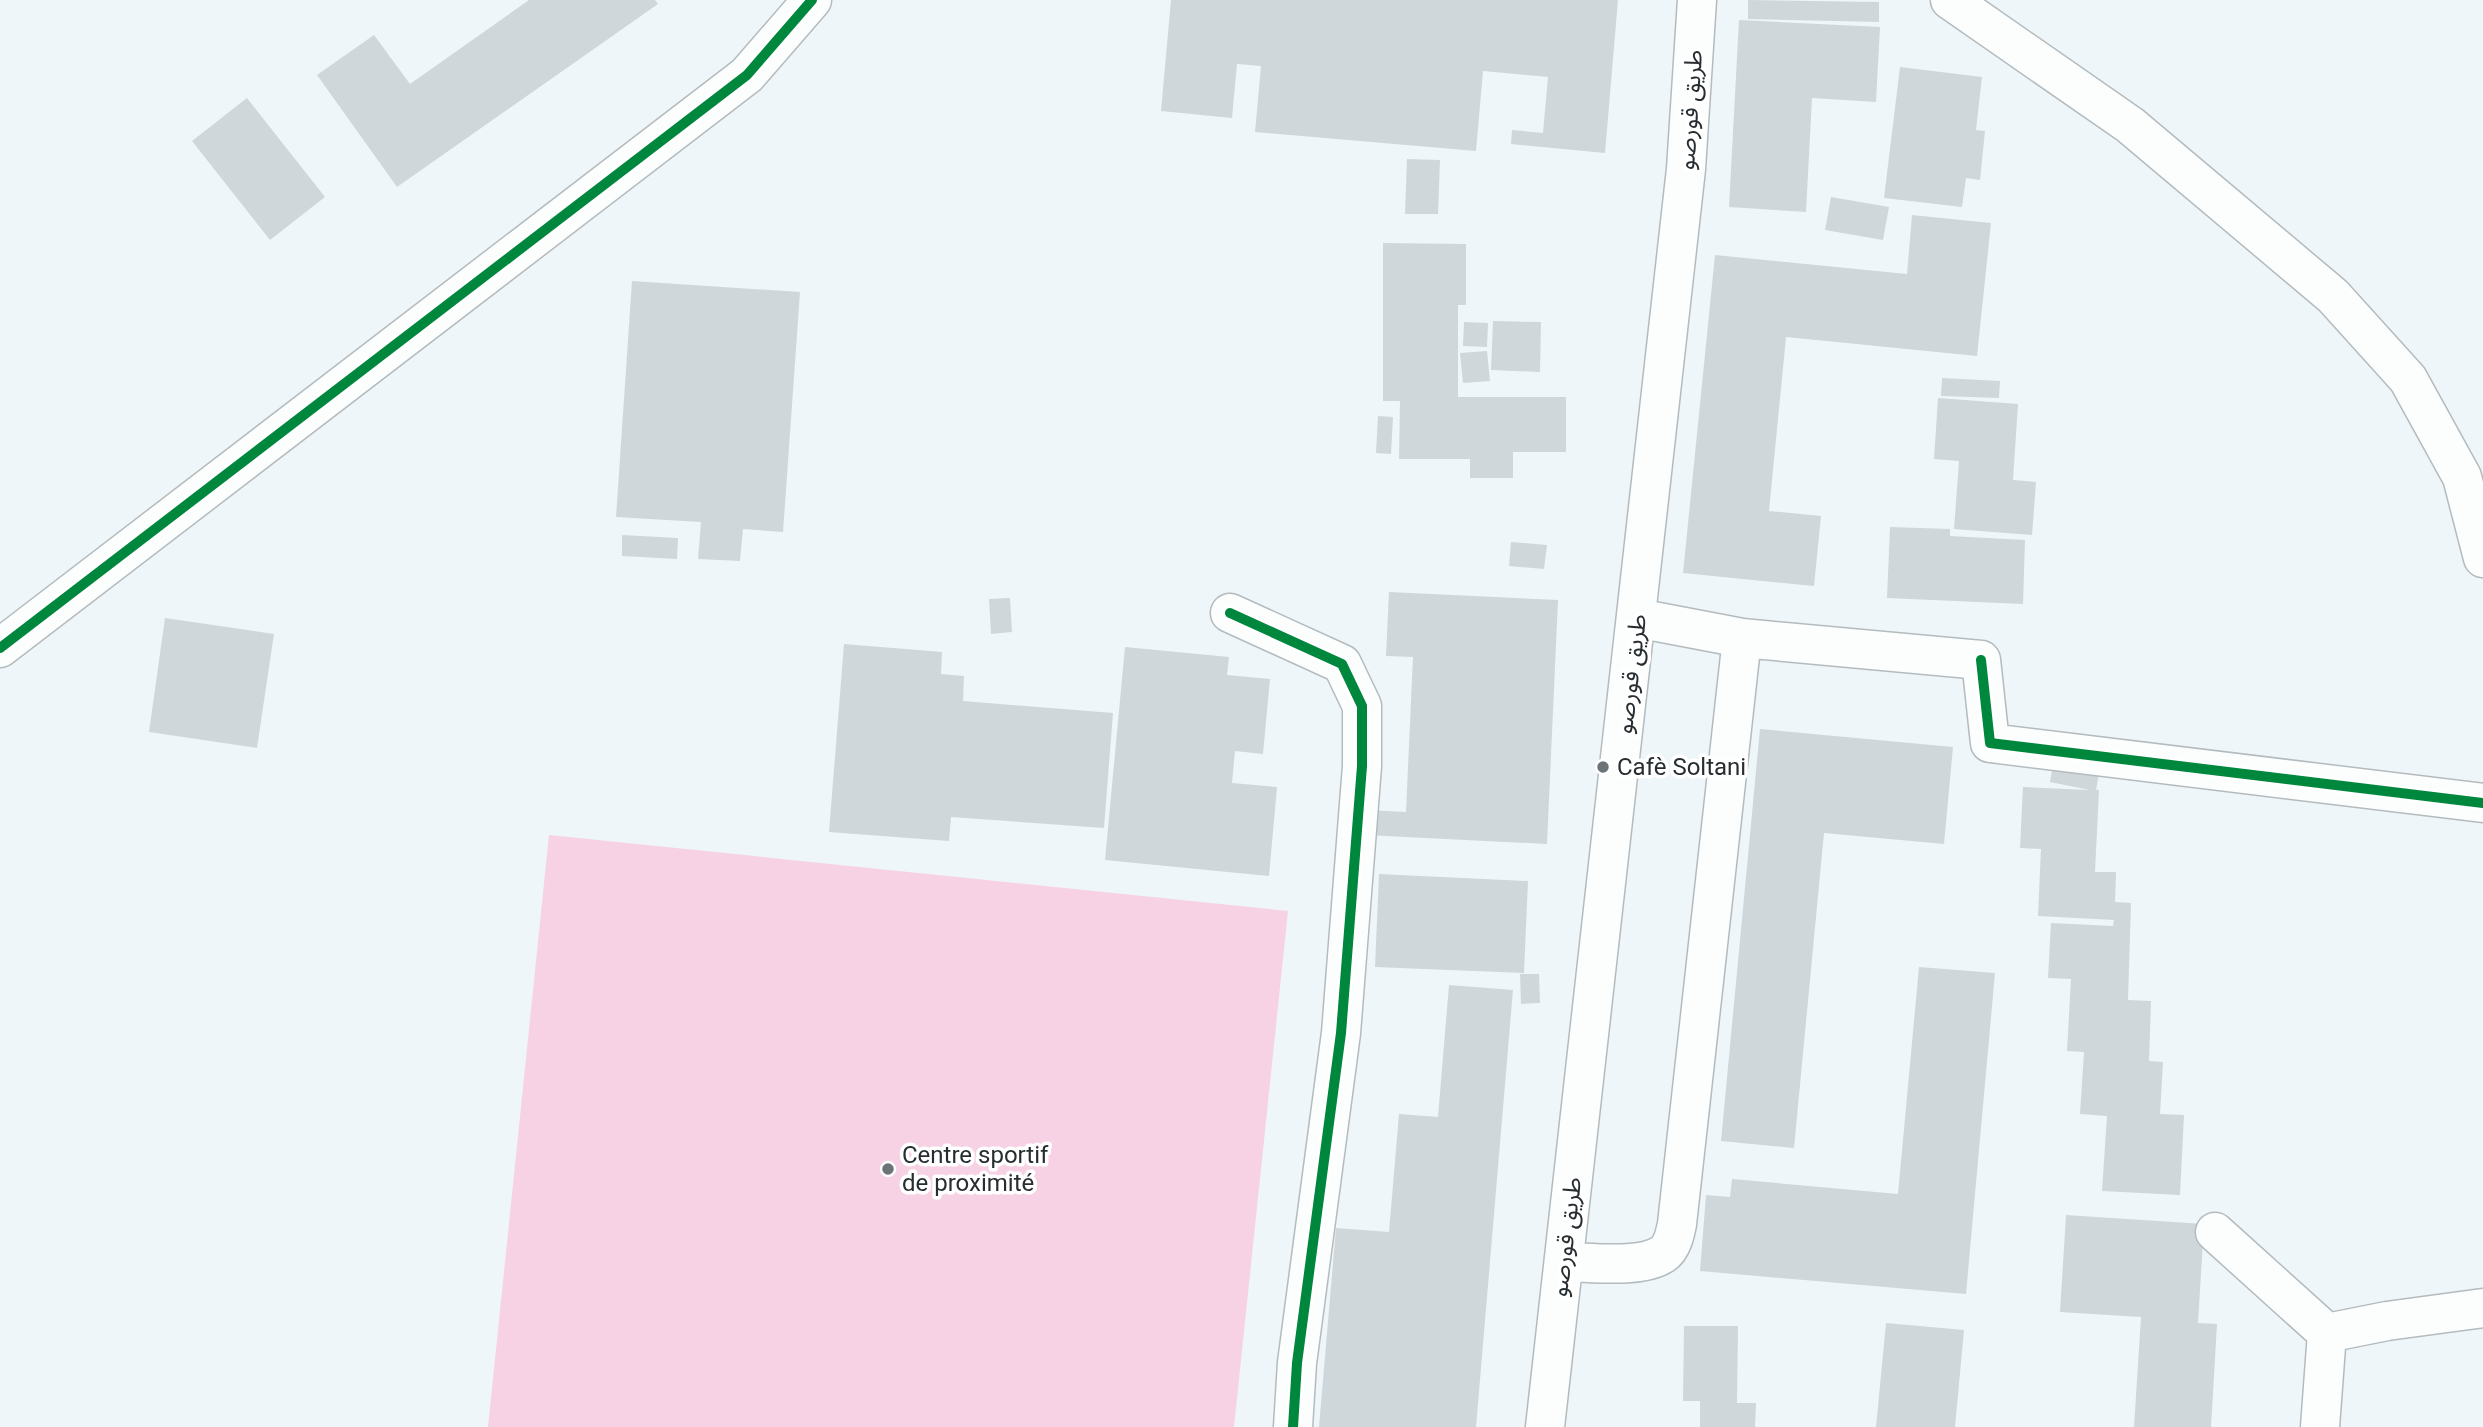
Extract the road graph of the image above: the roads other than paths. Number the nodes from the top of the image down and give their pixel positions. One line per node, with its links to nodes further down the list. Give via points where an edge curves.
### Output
1 (812, 0): 8 (street, via 747,75)
2 (1950, 0): 4 (street, via 2130,125 2333,296 2408,379 2462,477)
3 (1697, 1): 6 (street, طريق قورصو, via 1686,169)
4 (2483, 558)
5 (1230, 613): 14 (street, via 1342,664 1362,706 1362,766 1341,1033 1297,1363)
6 (1637, 618): 7 (street); 11 (street, طريق قورصو)
7 (1742, 638): 9 (street, via 1981,660 1990,743); 11 (street, via 1675,1232 1665,1253 1643,1262)
8 (0, 648)
9 (2483, 803)
10 (2215, 1232): 13 (street)
11 (1564, 1262): 15 (street, طريق قورصو)
12 (2483, 1308): 13 (street)
13 (2327, 1333): 16 (street)
14 (1293, 1427)
15 (1545, 1427)
16 (2319, 1427)

